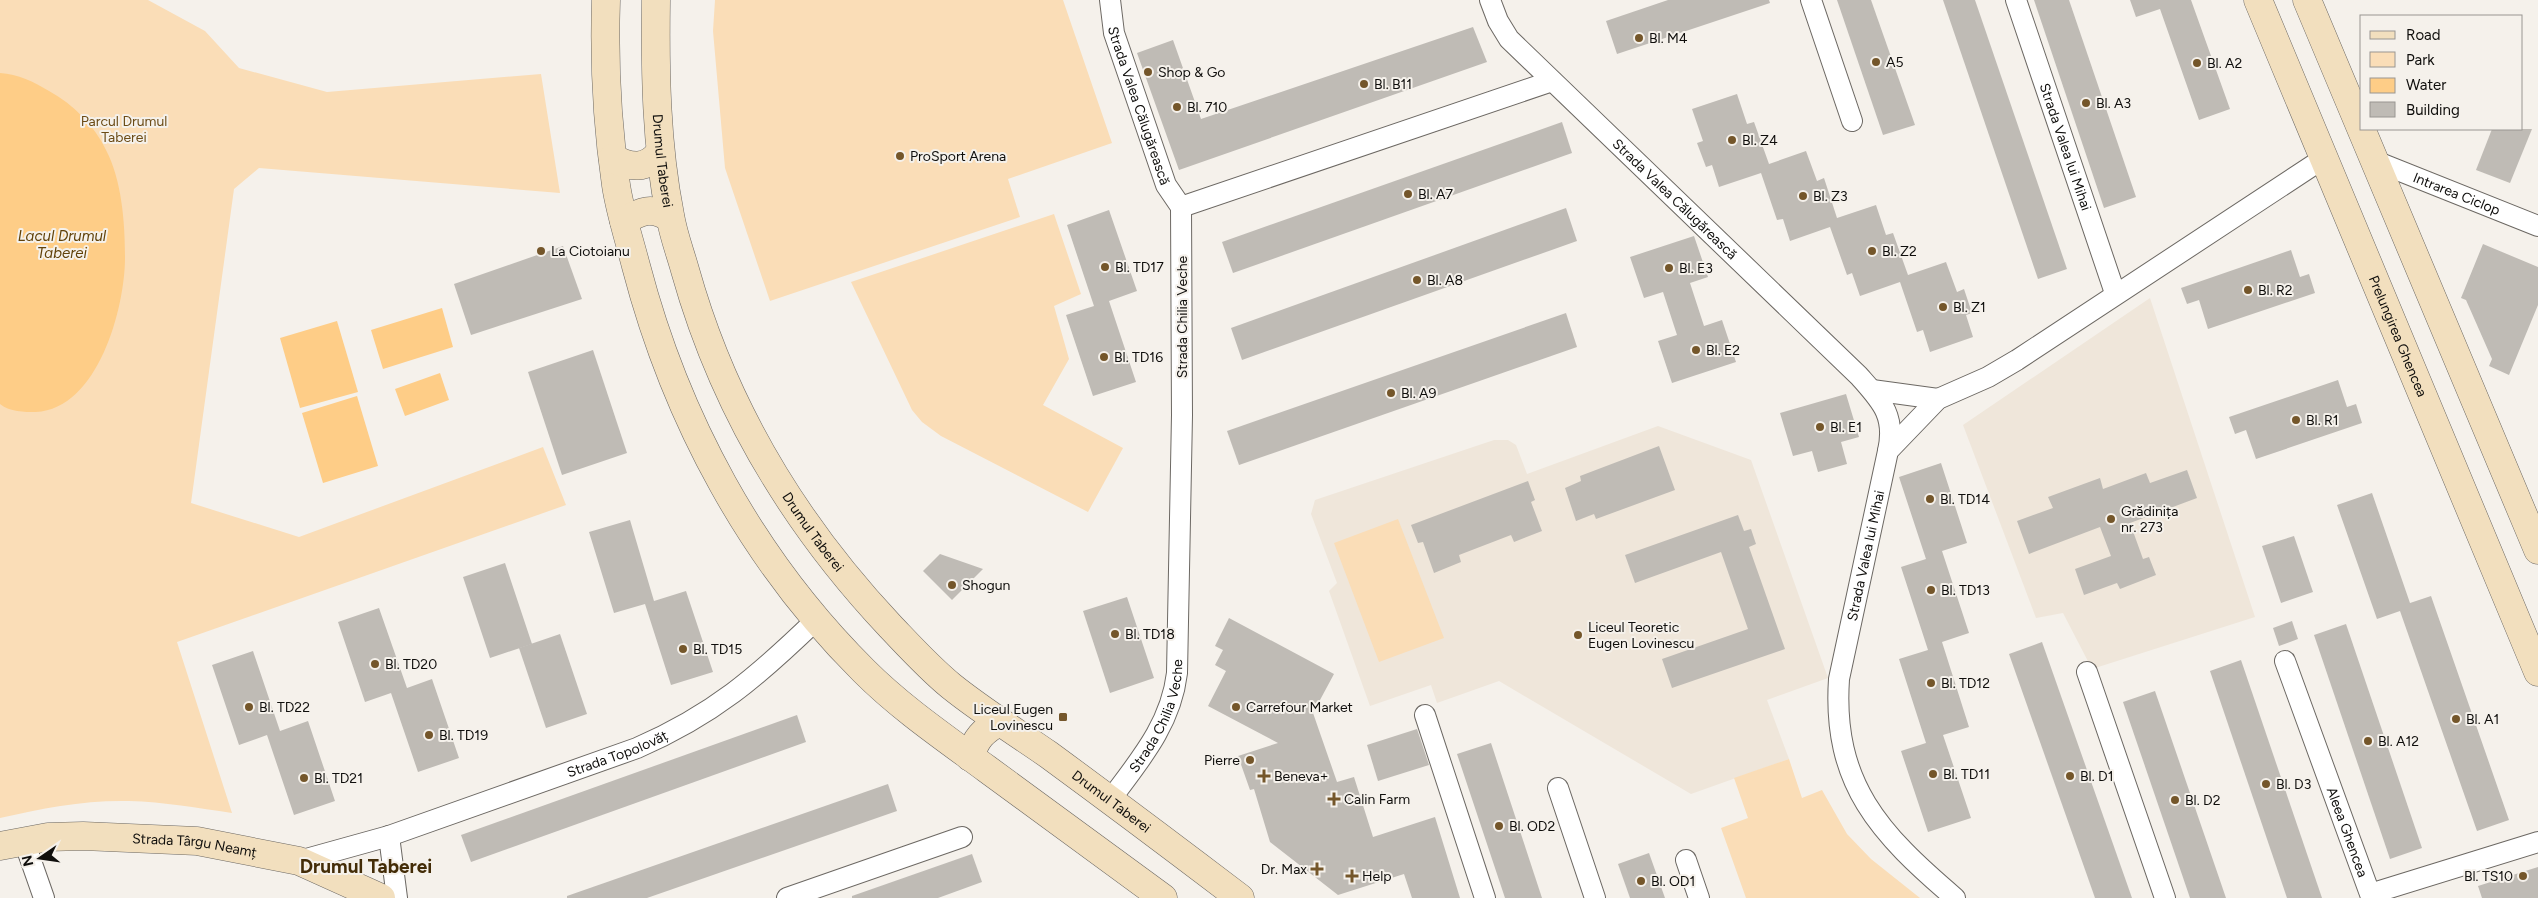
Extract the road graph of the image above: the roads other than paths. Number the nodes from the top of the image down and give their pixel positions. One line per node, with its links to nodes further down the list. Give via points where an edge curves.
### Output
1 (606, 0): 14 (main road, via 607,91)
2 (656, 0): 13 (main road, Drumul Taberei, via 655,67)
3 (1110, 0): 17 (street, Strada Valea Călugărească, via 1117,43 1166,185)
4 (1490, 0): 9 (street, Strada Valea Călugărească, via 1509,39)
5 (1810, 0): 10 (street)
6 (2016, 0): 21 (street, Strada Valea lui Mihai)
7 (2258, 0): 15 (main road, Prelungirea Ghencea)
8 (2307, 0): 11 (main road)
9 (1552, 81): 17 (street); 22 (street, Strada Valea Călugărească)
10 (1852, 122)
11 (2360, 126)
12 (2362, 130): 16 (main road)
13 (660, 152): 14 (main road, via 646,164 634,166); 18 (main road, Drumul Taberei)
14 (613, 158): 19 (main road)
15 (2324, 158): 21 (street); 29 (main road, Prelungirea Ghencea)
16 (2375, 162): 20 (street, Intrarea Ciclop); 25 (main road)
17 (1181, 207): 36 (street, Strada Chilia Veche, via 1182,415 1175,687 1155,738)
18 (670, 218): 19 (main road, via 661,212 644,210); 30 (main road, Drumul Taberei, via 712,353 763,457 805,524 836,565 912,650)
19 (624, 221): 26 (main road, via 644,296 694,430 765,554)
20 (2538, 226)
21 (2115, 293): 23 (street, via 2017,360 1966,388)
22 (1872, 390): 23 (street); 24 (street, Strada Valea Călugărească, via 1889,418 1891,437)
23 (1938, 399): 24 (street)
24 (1888, 451): 52 (street, Strada Valea lui Mihai, via 1845,650 1837,711 1848,766 1864,803 1911,859)
25 (2537, 548)
26 (816, 620): 32 (main road, via 866,673); 37 (street, Strada Topolovăț, via 733,696 676,732)
27 (2285, 661): 39 (street, Aleea Ghencea, via 2370,894)
28 (2087, 672): 53 (street)
29 (2538, 672)
30 (950, 686): 32 (main road, via 945,706 939,713); 33 (main road, Drumul Taberei)
31 (1425, 715): 49 (street)
32 (920, 719): 34 (main road)
33 (1000, 722): 34 (main road, via 982,732); 36 (main road, Drumul Taberei)
34 (970, 757): 47 (main road)
35 (1558, 788): 50 (street)
36 (1110, 800): 48 (main road, Drumul Taberei)
37 (389, 836): 42 (street, Strada Topolovăț); 45 (street)
38 (962, 837): 46 (street)
39 (2538, 842)
40 (12, 843): 42 (main road, Strada Târgu Neamț, via 83,836 188,841); 43 (street)
41 (1686, 860): 51 (street)
42 (299, 861): 44 (main road, Strada Târgu Neamț)
43 (44, 898)
44 (381, 898)
45 (397, 898)
46 (787, 898)
47 (1163, 898)
48 (1240, 898)
49 (1485, 898)
50 (1595, 898)
51 (1699, 898)
52 (1955, 898)
53 (2165, 898)

